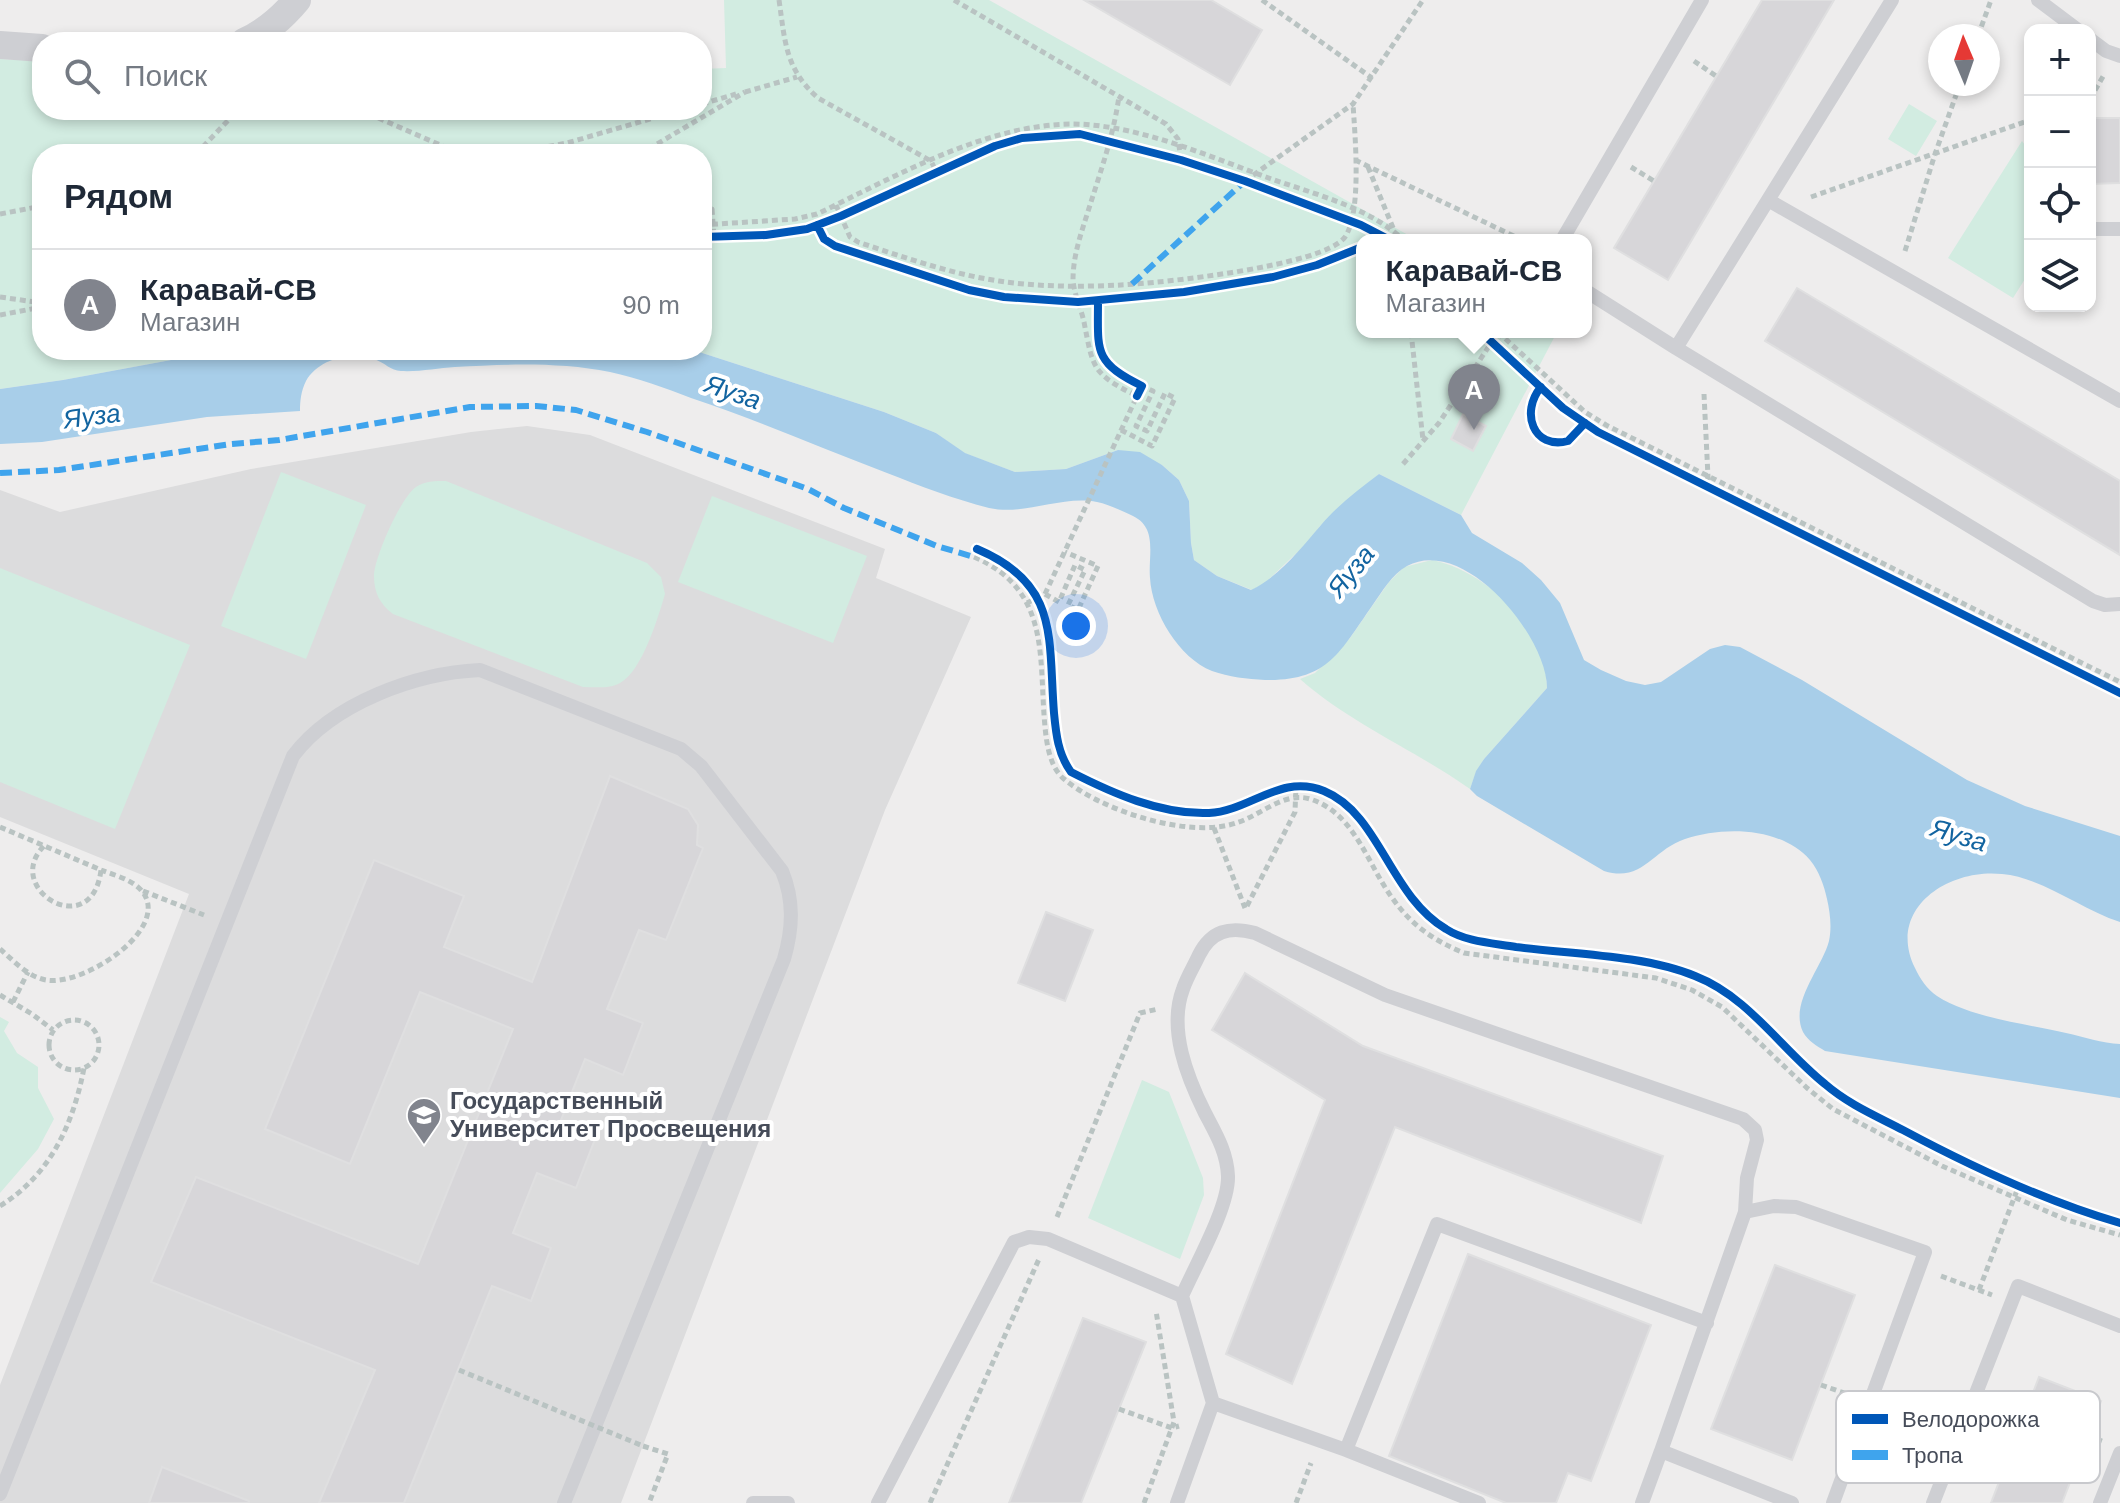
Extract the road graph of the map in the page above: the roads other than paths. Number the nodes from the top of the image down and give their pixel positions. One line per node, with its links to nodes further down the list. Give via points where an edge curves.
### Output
1 (297, 0): 6 (street)
2 (1702, 0): 14 (lane)
3 (1892, 0): 11 (lane)
4 (2038, 0): 5 (lane)
5 (2070, 24)
6 (263, 32)
7 (2096, 44): 10 (lane)
8 (0, 45): 9 (street)
9 (32, 47)
10 (2120, 56)
11 (1768, 200): 16 (lane); 17 (lane)
12 (2096, 229): 13 (lane)
13 (2120, 229)
14 (1566, 234)
15 (1592, 295): 16 (lane)
16 (1676, 348): 18 (lane, via 2093,601)
17 (2120, 401)
18 (2120, 604)
19 (1745, 1212): 20 (lane, via 1757,1140 1743,1119 1385,995 1255,933 1223,930 1205,944 1179,1004 1184,1061 1222,1145 1228,1180 1224,1201); 21 (lane); 23 (lane, via 1785,1206 1814,1211 1925,1252)
20 (1182, 1296): 25 (lane); 35 (lane, via 1048,1239 1014,1242)
21 (1707, 1323): 26 (lane, via 1437,1224); 27 (lane)
22 (2120, 1326): 24 (lane, via 2018,1286)
23 (1874, 1391)
24 (1977, 1391)
25 (1213, 1403): 26 (lane); 36 (lane)
26 (1346, 1450): 37 (lane)
27 (1661, 1451): 38 (lane); 39 (lane)
28 (2120, 1453): 42 (lane)
29 (1840, 1483): 40 (lane)
30 (1941, 1483): 41 (lane)
31 (0, 1494): 32 (lane, via 293,756 306,738 391,689 417,679 480,670 681,749 701,766 782,871 789,889 791,936 784,959)
32 (564, 1503)
33 (753, 1503): 34 (lane)
34 (788, 1503)
35 (878, 1503)
36 (1177, 1503)
37 (1479, 1503)
38 (1642, 1503)
39 (1792, 1503)
40 (1833, 1503)
41 (1933, 1503)
42 (2100, 1503)

